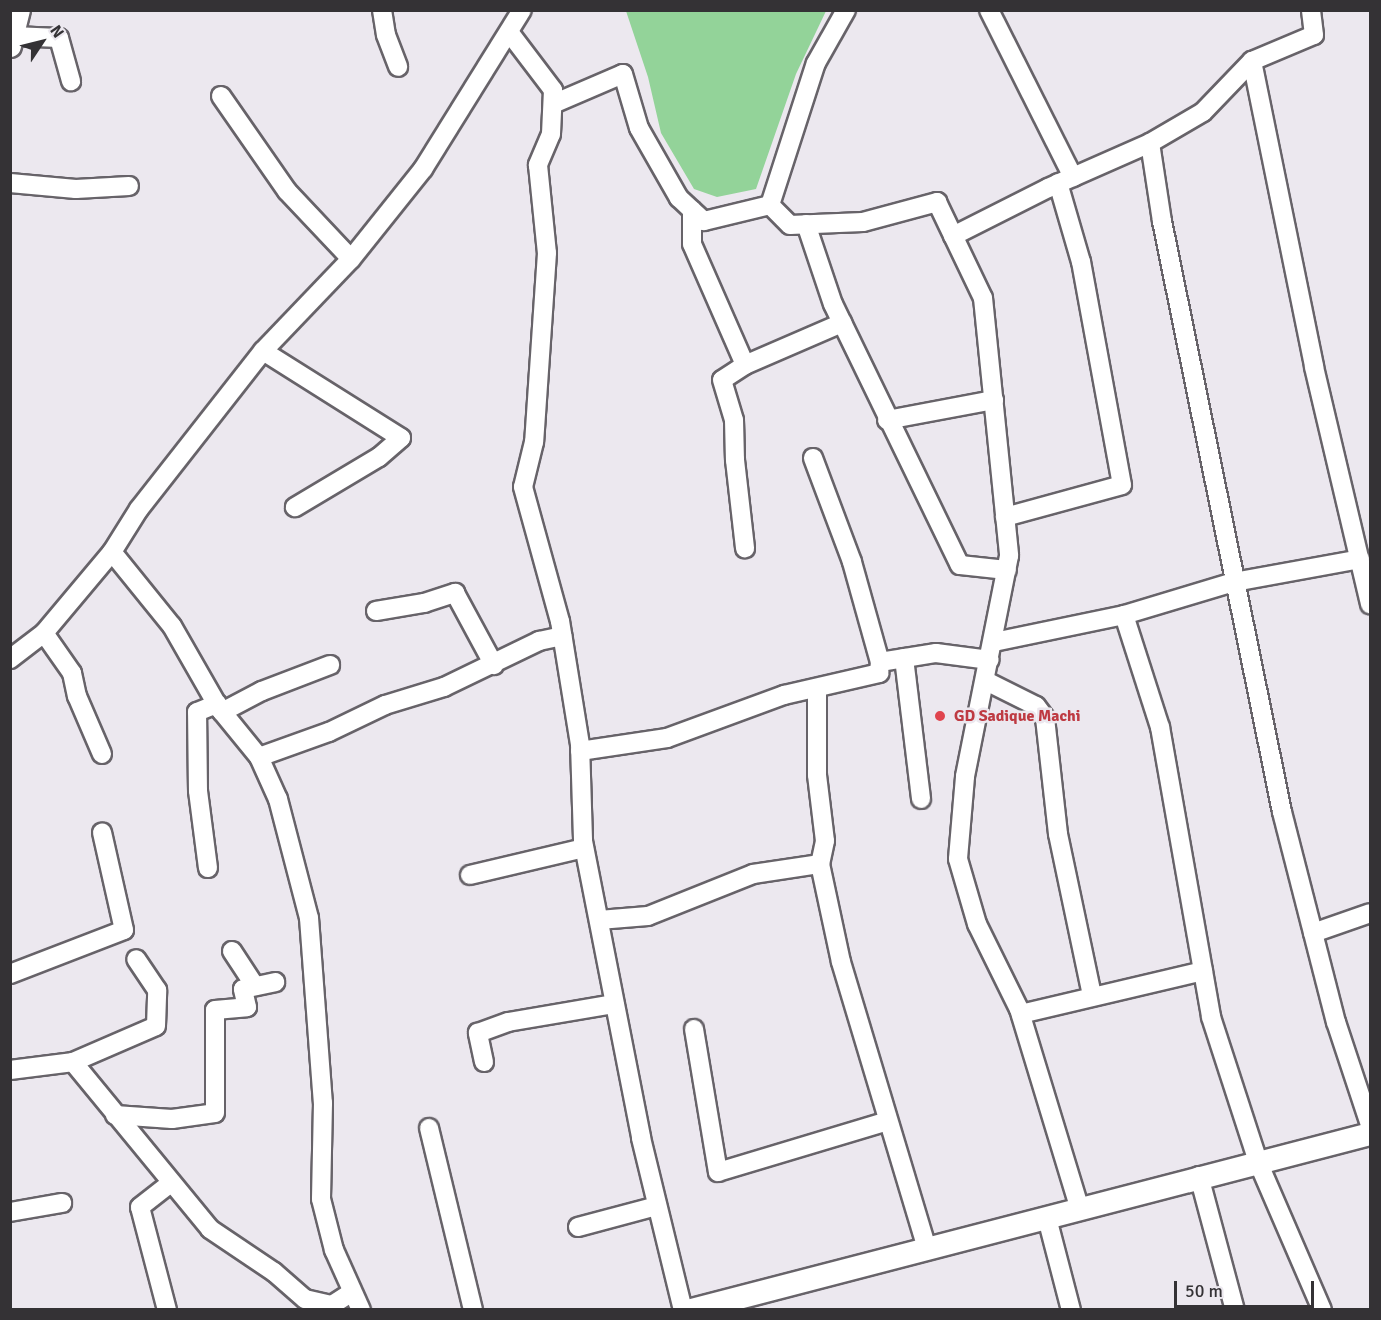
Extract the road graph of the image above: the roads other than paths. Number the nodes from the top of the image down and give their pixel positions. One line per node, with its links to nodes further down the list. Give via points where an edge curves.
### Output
1 (382, 10): 9 (street)
2 (522, 10): 7 (street)
3 (846, 10): 17 (street, via 816,63)
4 (989, 10): 14 (street)
5 (1311, 10): 8 (street, via 1314,35)
6 (14, 29): 10 (street, via 59,38)
7 (510, 32): 12 (street, via 553,90); 21 (street, via 423,169)
8 (1252, 61): 13 (street, via 1203,112); 32 (street, via 1314,367)
9 (398, 67)
10 (71, 81)
11 (221, 96): 21 (street, via 287,191)
12 (553, 104): 18 (street, via 623,74 639,128 679,198); 39 (street, via 551,134 538,165 547,253 534,442 523,487)
13 (1150, 143): 14 (street); 34 (street)
14 (1065, 180): 20 (street); 29 (street, via 1122,485)
15 (10, 183): 16 (street, via 76,189)
16 (129, 186)
17 (770, 205): 18 (street, via 704,221); 19 (street, via 790,225)
18 (692, 210): 24 (street, via 692,244)
19 (806, 224): 20 (street, via 863,222 937,202); 22 (street)
20 (953, 236): 25 (street, via 982,298)
21 (351, 259): 23 (street)
22 (842, 323): 24 (street); 26 (street)
23 (262, 351): 28 (street, via 401,438 379,457); 31 (street, via 139,509)
24 (745, 365): 30 (street, via 722,380 734,420)
25 (994, 400): 26 (street); 29 (street)
26 (887, 420): 33 (street, via 960,565)
27 (813, 458): 44 (street, via 852,562)
28 (295, 507)
29 (1005, 517): 33 (street)
30 (745, 548)
31 (111, 552): 38 (street); 49 (street, via 172,626)
32 (1360, 559): 34 (street); 35 (street)
33 (1006, 570): 40 (street)
34 (1234, 582): 37 (street); 61 (street, via 1282,812)
35 (1371, 604)
36 (376, 611): 46 (street, via 424,603 455,592)
37 (1124, 615): 40 (street); 64 (street, via 1160,727)
38 (44, 633): 41 (street); 51 (street, via 72,673 77,696)
39 (562, 636): 46 (street, via 539,641); 50 (street)
40 (994, 642): 43 (street)
41 (10, 658)
42 (904, 658): 43 (street, via 936,653); 44 (street); 53 (street)
43 (990, 660): 47 (street)
44 (880, 662): 48 (street, via 879,673)
45 (330, 665): 49 (street)
46 (494, 665): 52 (street)
47 (986, 681): 68 (street, via 1036,705 1045,718 1058,834); 70 (street, via 965,777 958,859 977,924)
48 (817, 688): 50 (street, via 784,695 667,738); 56 (street, via 818,775 825,841)
49 (219, 708): 52 (street); 57 (street, via 197,712 198,790)
50 (580, 751): 55 (street)
51 (102, 754)
52 (259, 757): 89 (street, via 278,799 309,918 323,1103 321,1199 326,1226)
53 (921, 799)
54 (102, 832): 65 (street, via 124,930)
55 (584, 848): 58 (street); 60 (street)
56 (819, 864): 60 (street, via 753,874 648,916); 76 (street, via 841,962)
57 (208, 868)
58 (470, 875)
59 (1371, 913): 61 (street)
60 (599, 920): 69 (street)
61 (1313, 933): 78 (street)
62 (232, 951): 67 (street)
63 (136, 959): 72 (street, via 158,990 156,1026)
64 (1203, 970): 68 (street); 79 (street, via 1211,1017)
65 (10, 974)
66 (275, 982): 67 (street)
67 (255, 987): 75 (street, via 243,989 247,1007 214,1010 216,1113 172,1119)
68 (1092, 996): 70 (street)
69 (614, 1004): 73 (street, via 508,1022 478,1033); 83 (street)
70 (1021, 1014): 84 (street)
71 (694, 1029): 76 (street, via 718,1172)
72 (73, 1062): 74 (street); 75 (street)
73 (484, 1062)
74 (10, 1070)
75 (115, 1115): 81 (street)
76 (888, 1120): 88 (street)
77 (429, 1128): 93 (street)
78 (1370, 1135): 79 (street)
79 (1258, 1162): 80 (street); 98 (street)
80 (1199, 1176): 84 (street); 97 (street)
81 (171, 1184): 89 (street, via 210,1229 274,1272 305,1299 332,1305); 91 (street, via 140,1207)
82 (62, 1203): 85 (street)
83 (657, 1206): 87 (street); 94 (street)
84 (1080, 1210): 86 (street)
85 (10, 1212)
86 (1047, 1218): 88 (street); 96 (street)
87 (578, 1227)
88 (927, 1249): 90 (street)
89 (352, 1292): 92 (street)
90 (753, 1302): 95 (street)
91 (167, 1310)
92 (361, 1310)
93 (472, 1310)
94 (682, 1310)
95 (692, 1310)
96 (1071, 1310)
97 (1235, 1310)
98 (1322, 1310)

